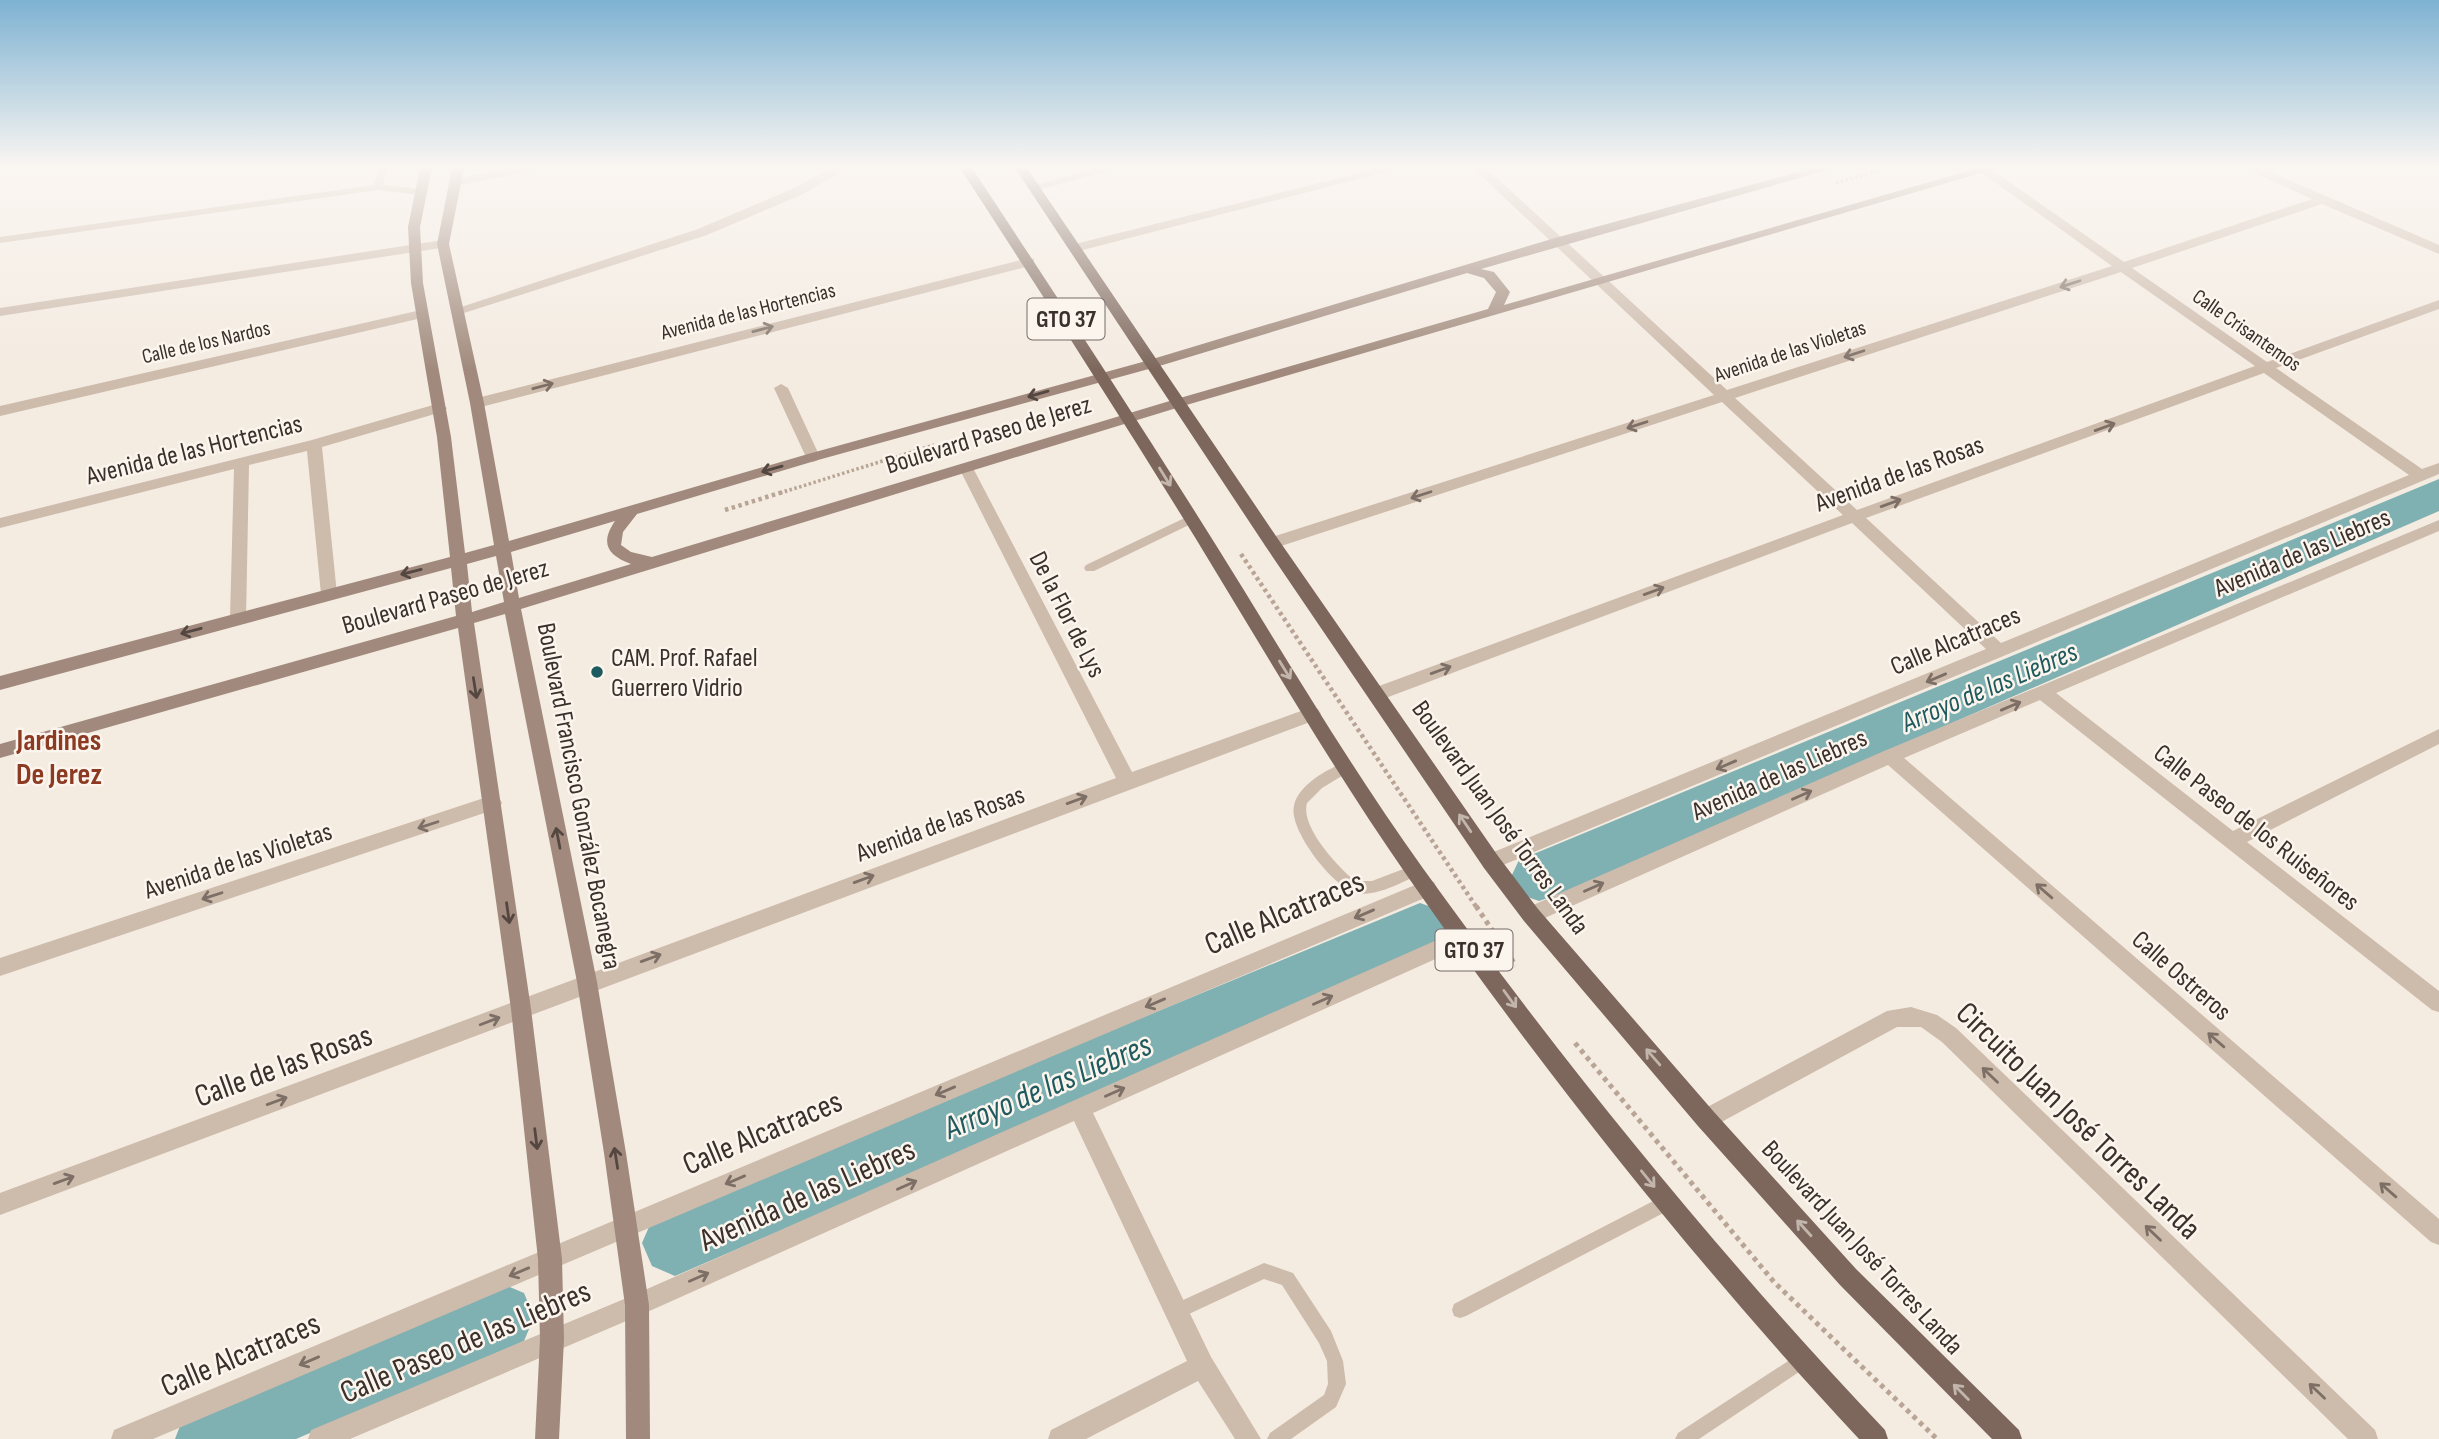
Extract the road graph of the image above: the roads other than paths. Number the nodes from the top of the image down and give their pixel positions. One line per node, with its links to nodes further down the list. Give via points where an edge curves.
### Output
1 (35, 235): 14 (lane)
2 (415, 235): 17 (main road)
3 (445, 235): 16 (main road, Boulevard Francisco González Bocanegra)
4 (693, 235): 25 (street)
5 (1011, 235): 20 (main road, GTO 37)
6 (1067, 235): 18 (main road, Boulevard Juan José Torres Landa / GTO 37)
7 (1127, 235): 18 (street)
8 (1553, 235): 15 (street)
9 (1581, 235): 15 (main road, Boulevard Paseo de Jerez)
10 (1760, 235): 23 (main road, Boulevard Paseo de Jerez)
11 (2077, 235): 21 (street, Calle Crisantemos)
12 (2216, 235): 21 (street, Avenida de las Violetas)
13 (2404, 235): 19 (street)
14 (0, 240)
15 (1559, 241): 22 (main road, Boulevard Paseo de Jerez); 23 (street)
16 (443, 244): 17 (street); 25 (main road, Boulevard Francisco González Bocanegra)
17 (414, 248): 26 (street); 28 (main road)
18 (1076, 248): 29 (main road, Boulevard Juan José Torres Landa / GTO 37)
19 (2439, 250)
20 (1029, 262): 31 (main road, GTO 37); 34 (street, Avenida de las Hortencias, one-way to 20)
21 (2122, 267): 30 (street, Calle Crisantemos); 33 (street, Avenida de las Violetas, one-way to 33)
22 (1467, 269): 27 (main road, via 1489,275 1503,292); 29 (main road, Boulevard Paseo de Jerez)
23 (1604, 281): 27 (main road, Boulevard Paseo de Jerez); 33 (street)
24 (2439, 304): 30 (street, Avenida de las Rosas)
25 (459, 310): 34 (main road, Boulevard Francisco González Bocanegra)
26 (0, 312)
27 (1492, 313): 35 (main road, Boulevard Paseo de Jerez)
28 (421, 314): 36 (main road); 37 (street, Calle de los Nardos)
29 (1151, 364): 31 (main road, Boulevard Paseo de Jerez); 35 (main road, Boulevard Juan José Torres Landa / GTO 37)
30 (2266, 369): 44 (street, Calle Crisantemos); 46 (street, Avenida de las Rosas, one-way to 30)
31 (1103, 376): 38 (main road, GTO 37); 40 (main road, Boulevard Paseo de Jerez, one-way to 40)
32 (781, 388): 40 (street)
33 (1724, 397): 46 (street); 50 (street, Avenida de las Violetas, one-way to 50)
34 (477, 403): 51 (main road, Boulevard Francisco González Bocanegra)
35 (1178, 403): 38 (main road, Boulevard Paseo de Jerez); 50 (main road, Boulevard Juan José Torres Landa / GTO 37)
36 (440, 408): 39 (street, Avenida de las Hortencias); 52 (main road)
37 (0, 411)
38 (1129, 418): 42 (main road, Boulevard Paseo de Jerez); 47 (main road, GTO 37, one-way to 47)
39 (314, 444): 41 (street, Avenida de las Hortencias); 55 (street)
40 (813, 457): 45 (main road, Boulevard Paseo de Jerez, one-way to 45)
41 (242, 462): 48 (street, Avenida de las Hortencias); 57 (street)
42 (966, 468): 53 (main road, Boulevard Paseo de Jerez); 68 (street, De la Flor de Lys)
43 (2439, 468): 44 (street, Calle Alcatraces)
44 (2421, 476): 59 (street, Calle Alcatraces)
45 (632, 510): 51 (main road, Boulevard Paseo de Jerez); 53 (main road, via 612,534 611,543 621,555)
46 (1853, 517): 59 (street); 62 (street, Avenida de las Rosas, one-way to 46)
47 (1191, 519): 54 (lane); 63 (main road, GTO 37, one-way to 63)
48 (0, 523)
49 (2439, 525): 61 (street, Avenida de las Liebres)
50 (1272, 543): 62 (main road, Boulevard Juan José Torres Landa / GTO 37)
51 (501, 549): 52 (main road, Boulevard Paseo de Jerez); 56 (main road, Boulevard Francisco González Bocanegra)
52 (457, 561): 55 (main road, Boulevard Paseo de Jerez, one-way to 55); 58 (main road)
53 (653, 563): 56 (main road, Boulevard Paseo de Jerez)
54 (1090, 568)
55 (329, 594): 57 (main road, Boulevard Paseo de Jerez)
56 (512, 606): 58 (main road, Boulevard Paseo de Jerez); 76 (main road, Boulevard Francisco González Bocanegra, one-way to 56)
57 (238, 618): 60 (main road, Boulevard Paseo de Jerez, one-way to 60)
58 (465, 620): 65 (main road, Boulevard Paseo de Jerez); 69 (main road, one-way to 69)
59 (1999, 651): 71 (street, Calle Alcatraces, one-way to 71)
60 (0, 683)
61 (2042, 692): 66 (street, Avenida de las Liebres, one-way to 61); 70 (street, Calle Paseo de los Ruiseñores)
62 (1377, 694): 71 (main road, Boulevard Juan José Torres Landa / GTO 37, one-way to 62)
63 (1312, 714): 67 (main road, GTO 37); 68 (street, Avenida de las Rosas)
64 (2439, 736): 70 (street)
65 (0, 751)
66 (1890, 756): 73 (street, Avenida de las Liebres, one-way to 66); 84 (street, Calle Ostreros, one-way to 66)
67 (1346, 767): 72 (main road, GTO 37); 72 (lane, via 1313,789 1299,808 1301,820 1334,872 1356,889)
68 (1127, 781): 76 (street, Avenida de las Rosas, one-way to 68)
69 (493, 803): 75 (street, Avenida de las Violetas, one-way to 75); 78 (main road, one-way to 78)
70 (2231, 841): 77 (street, Calle Paseo de los Ruiseñores)
71 (1491, 862): 73 (main road, Boulevard Juan José Torres Landa / GTO 37)
72 (1421, 879): 74 (main road, GTO 37); 83 (street, Calle Alcatraces, one-way to 83)
73 (1531, 915): 80 (main road, Boulevard Juan José Torres Landa / GTO 37, one-way to 73)
74 (1464, 937): 79 (street, Avenida de las Liebres, one-way to 74); 81 (main road, GTO 37, one-way to 81, via 1588,1105)
75 (0, 967)
76 (587, 982): 78 (street, Calle de las Rosas); 83 (main road, Boulevard Francisco González Bocanegra, one-way to 76)
77 (2436, 996)
78 (522, 1009): 82 (street, Calle de las Rosas, one-way to 78); 85 (main road, one-way to 85)
79 (1079, 1108): 86 (street, Avenida de las Liebres, one-way to 79); 88 (street)
80 (1706, 1119): 101 (main road, Boulevard Juan José Torres Landa / GTO 37, one-way to 80, via 1848,1277); 102 (street, Circuito Juan José Torres Landa, one-way to 80, via 1927,1018 1912,1014 1894,1018)
81 (1667, 1202): 87 (lane); 90 (main road, GTO 37)
82 (0, 1204)
83 (626, 1226): 85 (street, Calle Alcatraces); 86 (main road, Boulevard Francisco González Bocanegra)
84 (2439, 1234)
85 (550, 1259): 89 (main road); 92 (street, Calle Alcatraces, one-way to 92)
86 (637, 1305): 89 (street, Calle Paseo de las Liebres); 95 (main road, Boulevard Francisco González Bocanegra)
87 (1460, 1310)
88 (1176, 1312): 91 (street); 98 (lane, via 1264,1271 1287,1279 1325,1337 1335,1361 1337,1384 1330,1401)
89 (552, 1339): 93 (street, Calle Paseo de las Liebres); 94 (main road)
90 (1802, 1360): 99 (lane); 100 (main road, GTO 37)
91 (1202, 1366): 96 (street); 97 (street)
92 (123, 1439)
93 (320, 1439)
94 (547, 1439)
95 (638, 1439)
96 (1060, 1439)
97 (1249, 1439)
98 (1276, 1439)
99 (1684, 1439)
100 (1876, 1439)
101 (2010, 1439)
102 (2365, 1439)

